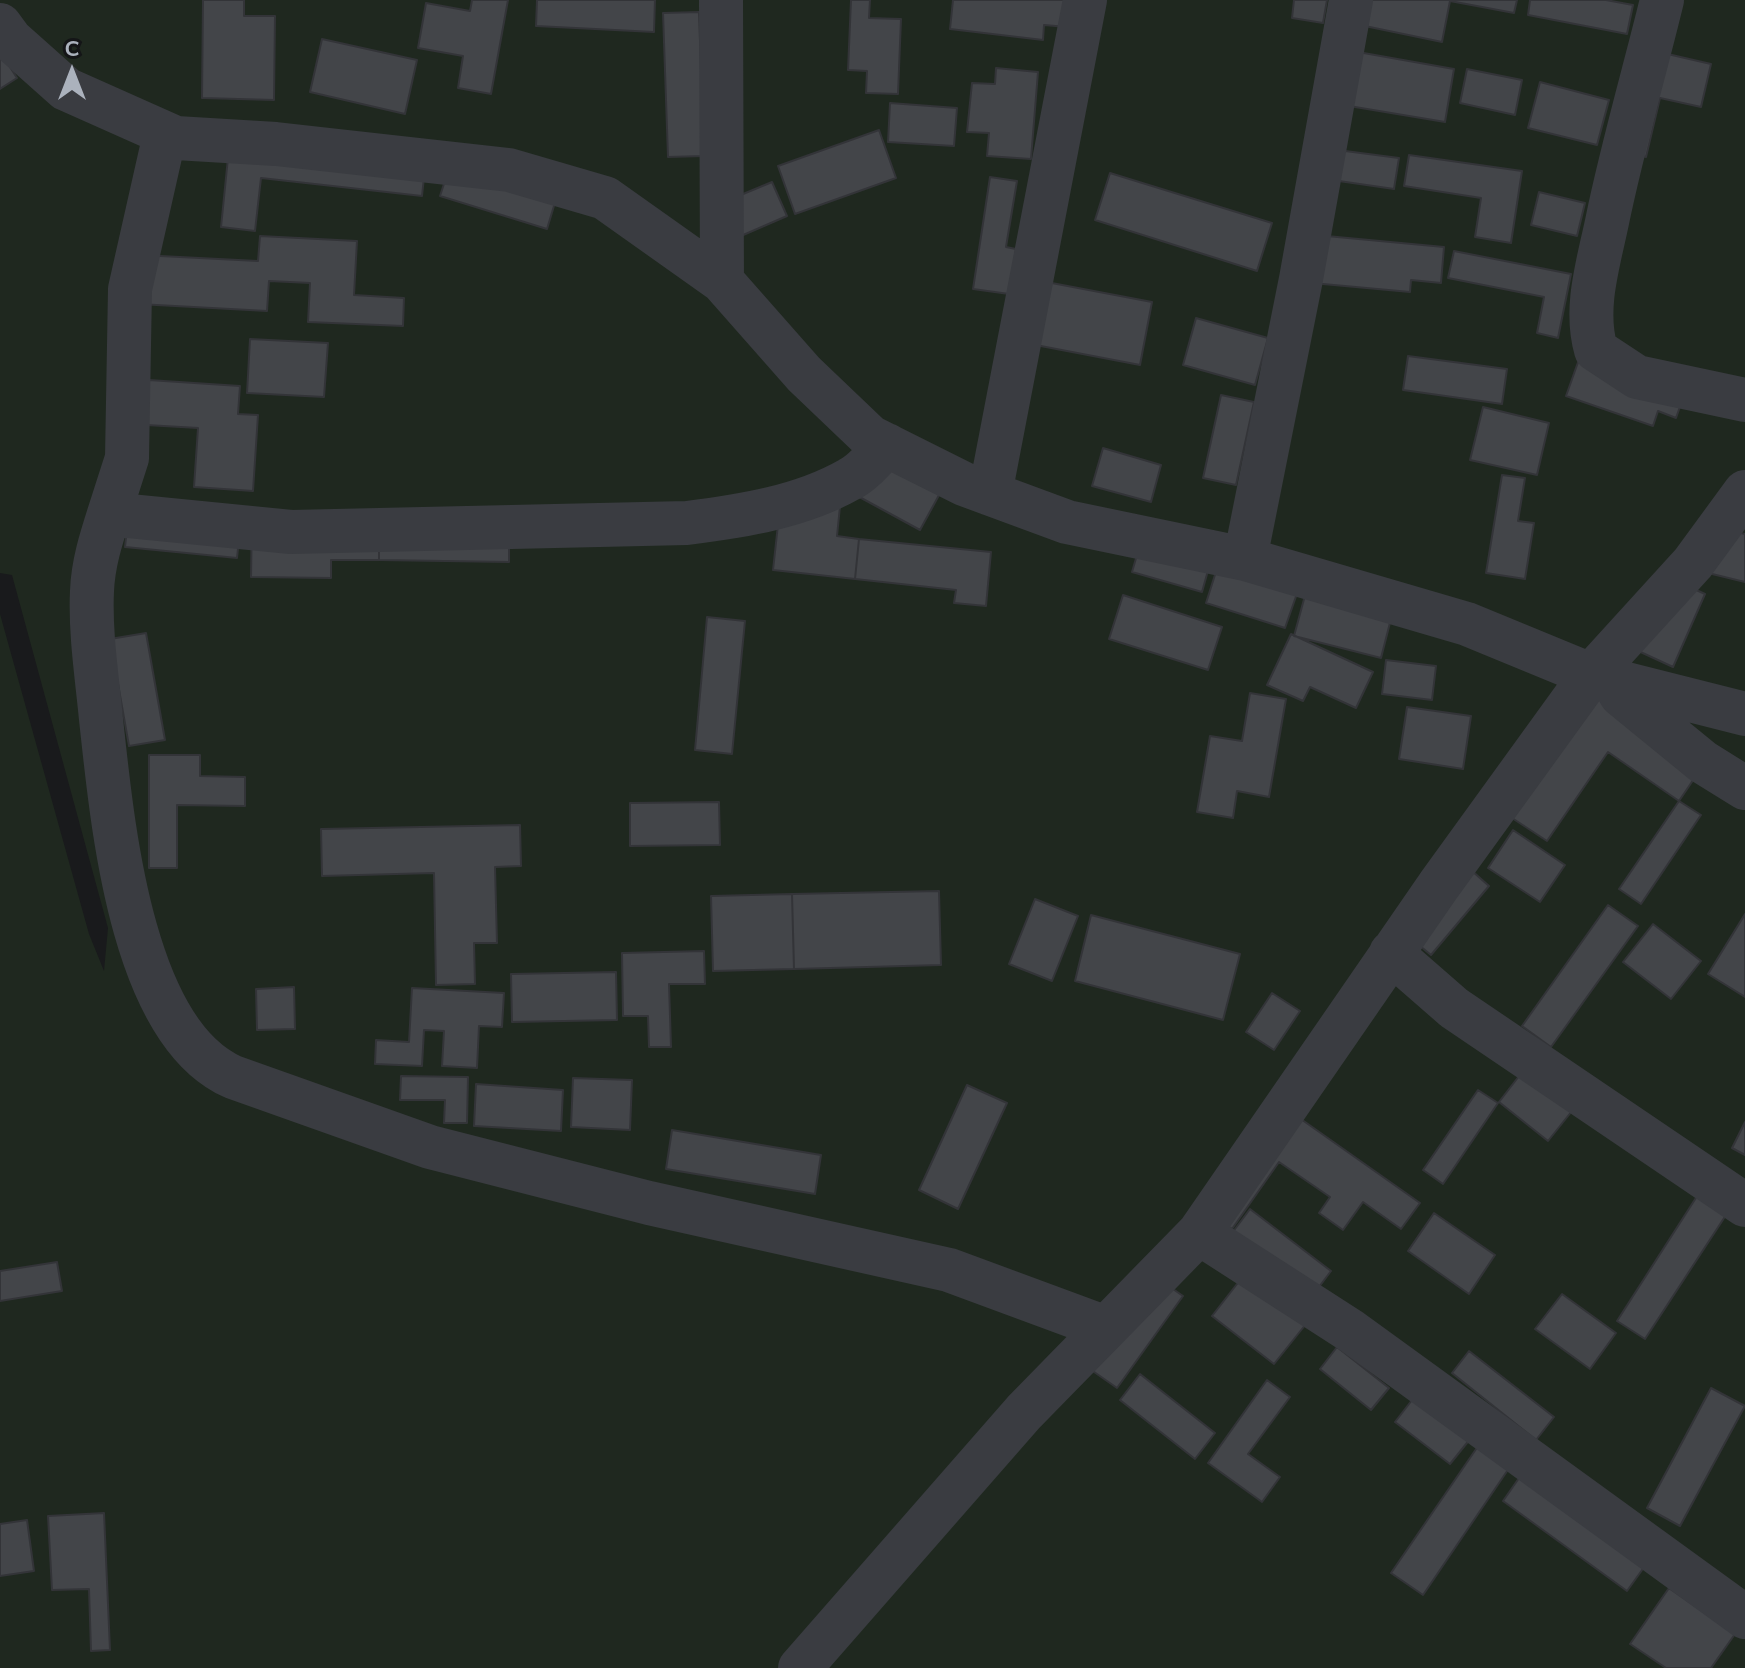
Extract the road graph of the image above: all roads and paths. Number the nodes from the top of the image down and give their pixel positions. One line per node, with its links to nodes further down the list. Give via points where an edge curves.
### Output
1 (721, 0): 7 (street)
2 (1085, 0): 11 (street)
3 (1351, 0): 13 (street)
4 (1662, 0): 8 (street, via 1617,173 1593,287 1590,329 1596,350 1637,377)
5 (0, 25): 6 (street, via 66,89)
6 (165, 134): 7 (street, via 509,170 605,198); 12 (street, via 130,289 127,458)
7 (722, 281): 9 (street, via 804,374 870,437)
8 (1745, 400)
9 (887, 445): 11 (street); 12 (street, via 853,478 802,501 687,523 291,532)
10 (1745, 492): 14 (street)
11 (990, 494): 13 (street, via 1067,522)
12 (109, 514): 20 (street, via 96,556 92,603 116,844 130,912 150,969 194,1052 233,1077 430,1147 949,1270)
13 (1245, 559): 14 (street, via 1467,624)
14 (1602, 677): 15 (street); 16 (street, via 1692,753); 17 (street)
15 (1745, 714)
16 (1745, 788)
17 (1391, 953): 18 (street, via 1454,1008); 19 (street)
18 (1745, 1205)
19 (1199, 1233): 20 (street); 21 (street, via 1351,1331)
20 (1106, 1328): 22 (street, via 1024,1412)
21 (1745, 1617)
22 (800, 1668)

